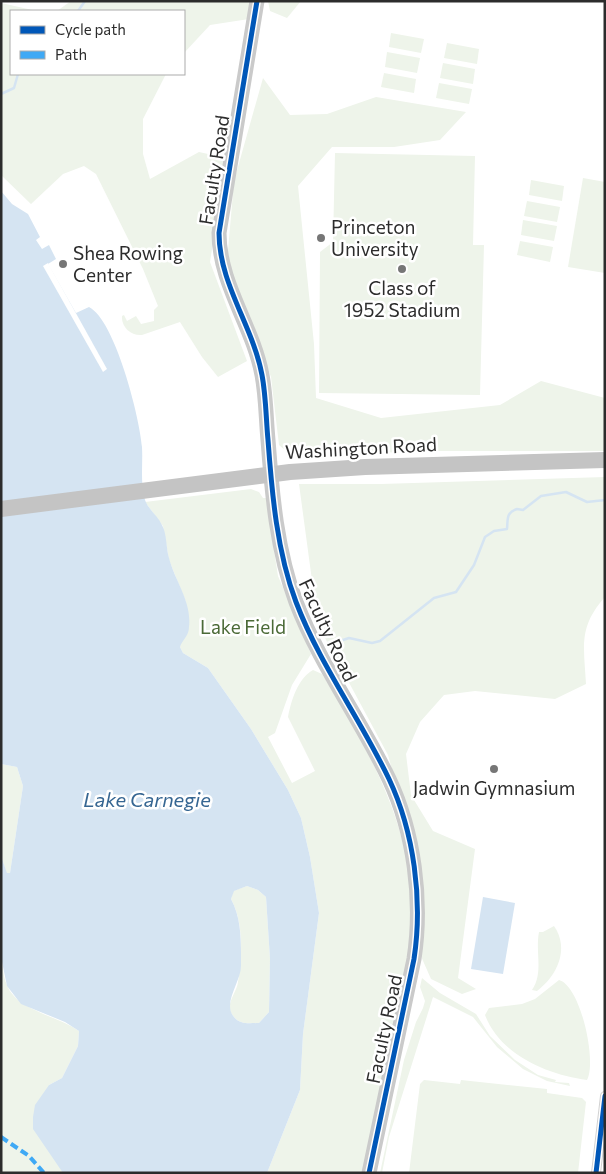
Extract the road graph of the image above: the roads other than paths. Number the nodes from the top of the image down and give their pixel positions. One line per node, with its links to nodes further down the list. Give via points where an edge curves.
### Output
1 (257, 1): 3 (street, Faculty Road, via 219,247 221,262 261,369)
2 (605, 460): 3 (main road, Washington Road, via 365,467)
3 (271, 474): 4 (main road, Washington Road); 6 (street, Faculty Road, via 282,555 295,600 321,658 388,777 401,811 412,860 416,947)
4 (1, 509)
5 (605, 1096): 7 (street)
6 (369, 1173)
7 (596, 1173)

